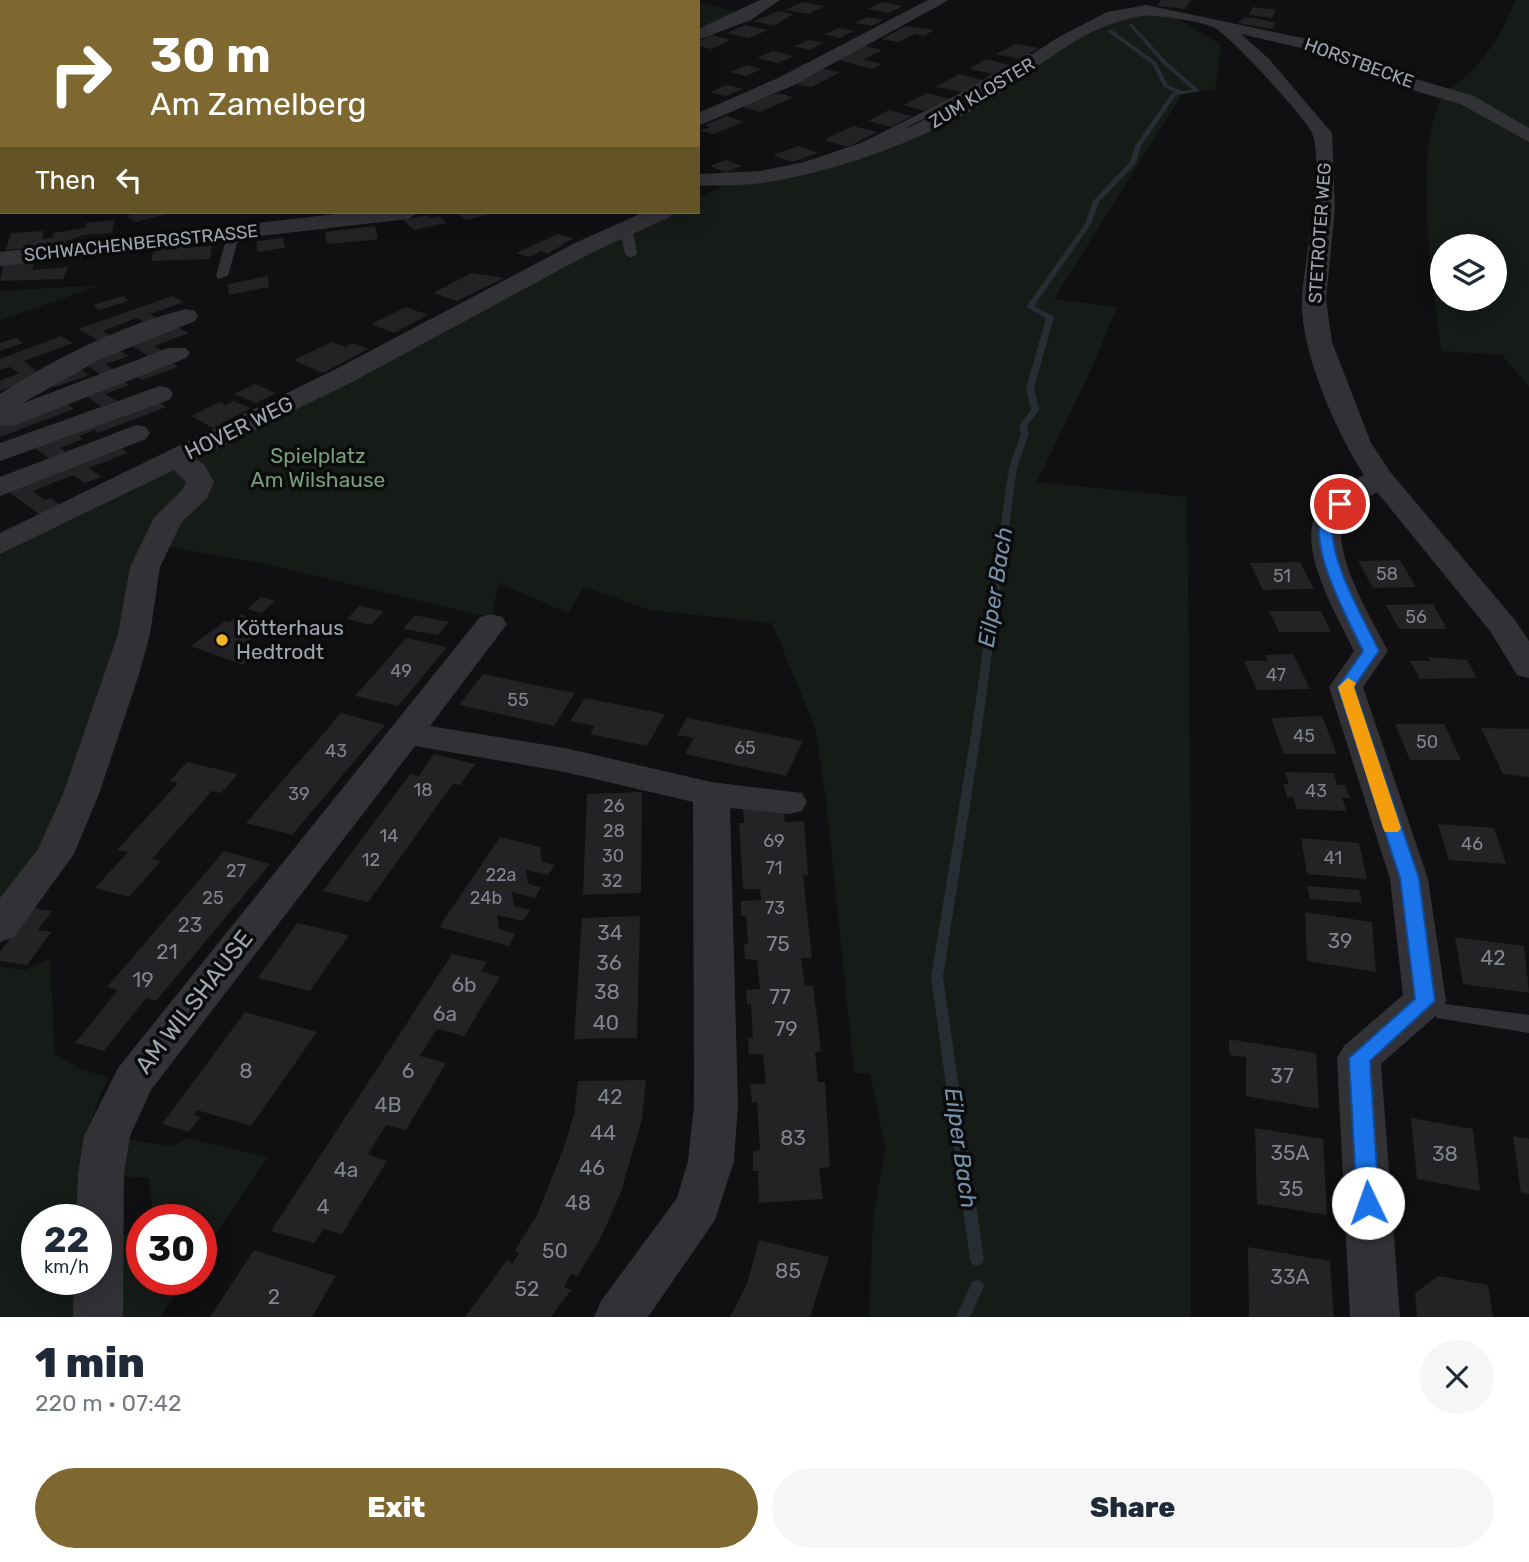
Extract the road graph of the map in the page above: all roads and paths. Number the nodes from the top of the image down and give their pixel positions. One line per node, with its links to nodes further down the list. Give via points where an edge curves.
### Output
1 (772, 0): 5 (street)
2 (941, 0): 7 (street, via 785,82)
3 (1205, 1): 4 (street, via 1206,16)
4 (1220, 25): 8 (street, HORSTBECKE, via 1325,48 1392,78 1467,100); 9 (street, ZUM KLOSTER, via 1146,10 1113,16 1063,42 971,103 919,130); 32 (street, STETROTER WEG, via 1263,63 1322,133 1324,209 1314,299 1319,342 1357,443)
5 (700, 34)
6 (1029, 57): 9 (lane, via 959,98 854,148)
7 (700, 119)
8 (1529, 136)
9 (858, 153): 11 (street, ZUM KLOSTER)
10 (700, 180): 11 (street)
11 (737, 180): 12 (street)
12 (700, 196)
13 (204, 214): 20 (street)
14 (350, 214): 17 (lane)
15 (394, 214): 17 (street, SCHWACHENBERGSTRASSE)
16 (657, 214): 18 (street, HOVER WEG)
17 (330, 223): 19 (street, SCHWACHENBERGSTRASSE)
18 (626, 227): 21 (lane); 31 (street, HOVER WEG)
19 (238, 233): 20 (street, SCHWACHENBERGSTRASSE); 23 (lane)
20 (102, 247): 22 (street, SCHWACHENBERGSTRASSE)
21 (631, 254)
22 (0, 259)
23 (222, 276)
24 (186, 316): 27 (street, via 99,348)
25 (177, 353): 28 (street)
26 (160, 394): 30 (street)
27 (0, 406)
28 (0, 421)
29 (136, 433): 33 (street)
30 (0, 453)
31 (176, 459): 34 (street); 40 (street, HOVER WEG, via 194,470 200,482 197,492 169,518 154,544 123,671 60,842)
32 (1380, 478): 36 (street, STETROTER WEG, via 1471,584); 45 (street, via 1340,504 1329,515 1326,527 1327,554 1371,651 1346,687 1409,878 1425,1001 1359,1058)
33 (0, 486)
34 (0, 545)
35 (491, 624): 37 (street, AM WILSHAUSE)
36 (1529, 668)
37 (406, 733): 38 (street, via 565,760); 43 (street, AM WILSHAUSE, via 134,1080 107,1136 103,1161)
38 (711, 794): 39 (street); 44 (street, via 716,1105 711,1161 698,1206)
39 (789, 802)
40 (0, 927)
41 (1445, 1012): 42 (lane)
42 (1529, 1024)
43 (98, 1317)
44 (619, 1317)
45 (1375, 1317)

